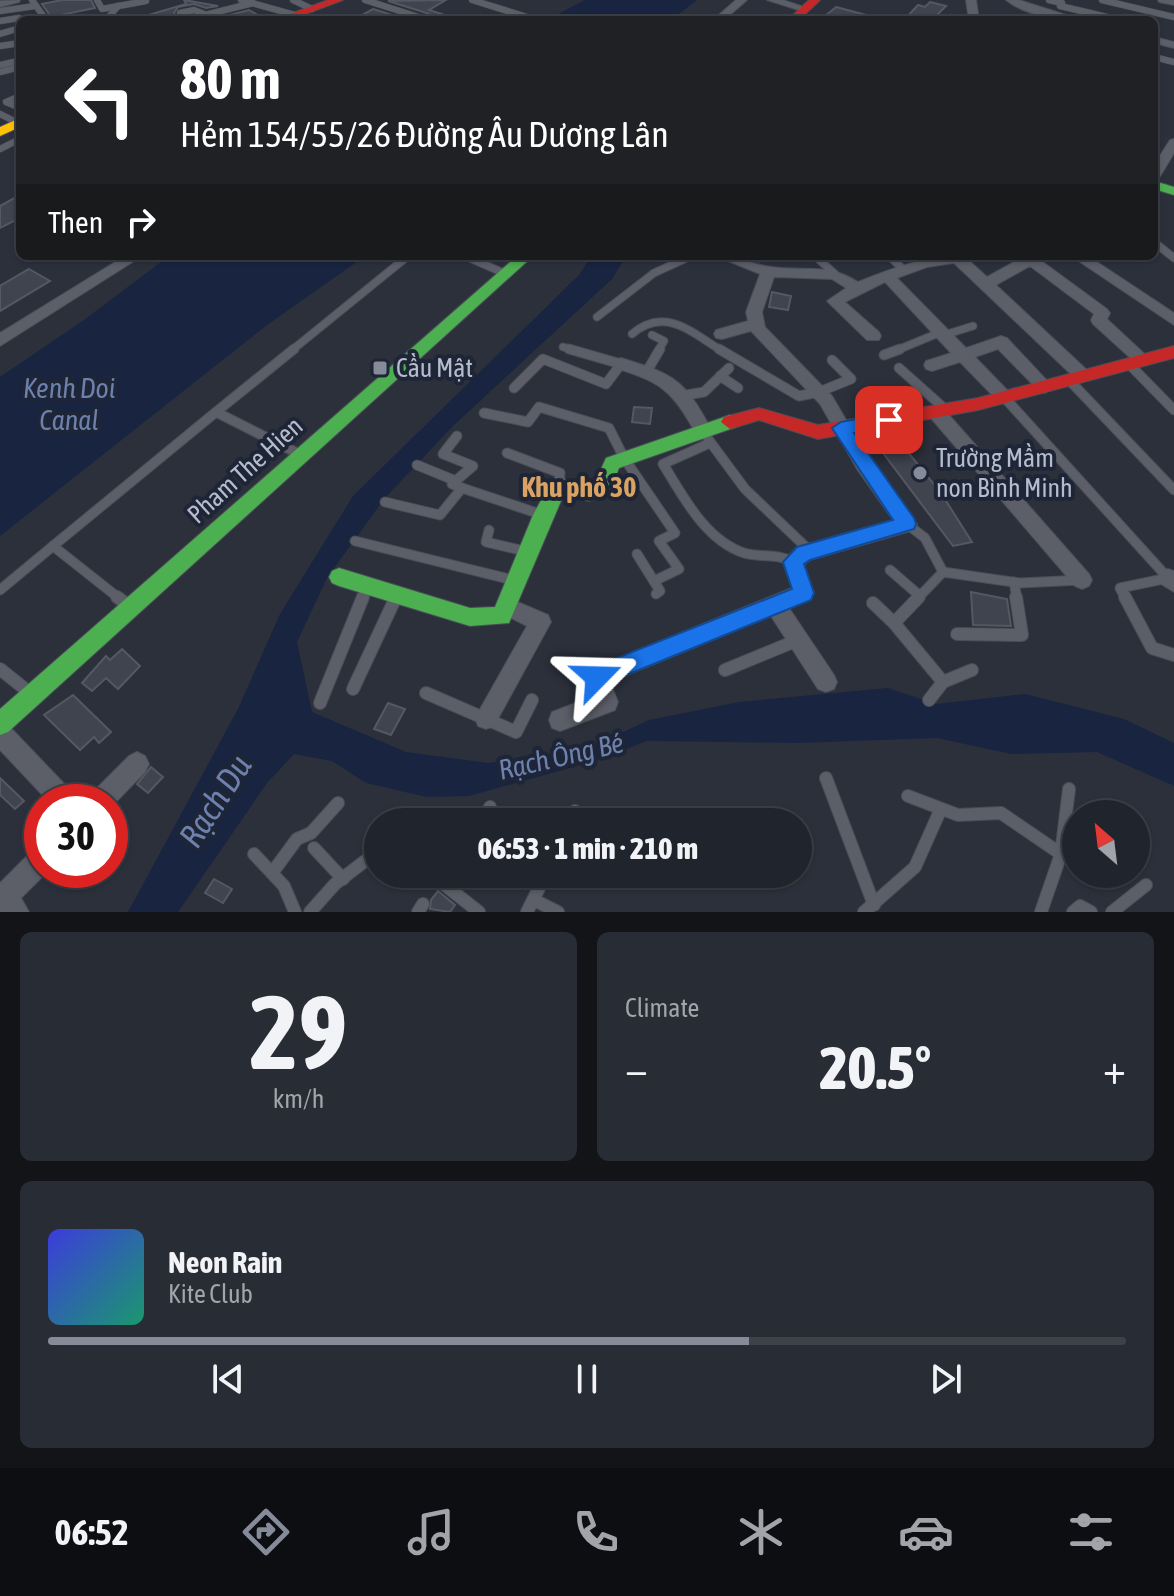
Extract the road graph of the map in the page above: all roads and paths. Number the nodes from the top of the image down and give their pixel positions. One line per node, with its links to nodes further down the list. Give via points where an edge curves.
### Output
1 (15, 0): 17 (street)
2 (97, 0): 18 (lane, via 102,9)
3 (146, 0): 18 (lane)
4 (241, 0): 14 (lane)
5 (338, 0): 22 (street)
6 (365, 0): 26 (lane)
7 (472, 0): 27 (lane)
8 (742, 0): 28 (street)
9 (772, 0): 19 (street)
10 (1011, 0): 29 (street)
11 (1049, 0): 30 (lane)
12 (1102, 0): 31 (lane)
13 (1163, 0): 15 (street)
14 (255, 2): 22 (lane); 23 (lane)
15 (1174, 2)
16 (33, 3): 20 (lane)
17 (0, 4)
18 (118, 6): 24 (lane)
19 (805, 10)
20 (0, 11)
21 (180, 13): 23 (lane)
22 (294, 13)
23 (204, 14): 25 (lane)
24 (109, 16)
25 (198, 16)
26 (415, 16)
27 (524, 16)
28 (723, 16)
29 (1060, 16)
30 (1093, 16)
31 (1174, 17)
32 (16, 98): 33 (lane, via 6,102)
33 (16, 118)
34 (16, 127): 35 (lane)
35 (0, 149)
36 (1173, 149): 37 (street)
37 (1158, 170)
38 (1158, 245): 39 (lane)
39 (1174, 258)
40 (129, 260): 68 (street)
41 (403, 260): 92 (lane)
42 (474, 260): 54 (lane)
43 (522, 260): 54 (street, Pham The Hien)
44 (682, 260): 59 (lane, via 654,273)
45 (819, 260): 55 (lane)
46 (893, 260): 53 (lane)
47 (942, 260): 53 (street)
48 (958, 260): 57 (street)
49 (1029, 260): 57 (street)
50 (1036, 260): 76 (street, via 1102,313 1099,320)
51 (1084, 260): 60 (street)
52 (754, 261): 55 (street); 61 (street)
53 (904, 270): 56 (street)
54 (506, 274): 98 (street, Pham The Hien)
55 (835, 274): 58 (street)
56 (887, 276): 58 (street); 63 (street)
57 (986, 284): 69 (street)
58 (857, 288): 67 (street, via 835,301)
59 (597, 317)
60 (1174, 320)
61 (755, 324): 65 (street); 87 (street)
62 (973, 326): 63 (lane)
63 (942, 333): 73 (street); 74 (lane)
64 (632, 334): 87 (lane, via 645,323 672,321 799,396)
65 (722, 334)
66 (652, 335): 81 (lane, via 664,341)
67 (873, 336)
68 (0, 340)
69 (1045, 340): 71 (street); 83 (street)
70 (563, 347): 77 (lane)
71 (1010, 351): 73 (street, via 1001,342); 84 (street)
72 (1174, 352): 76 (street)
73 (962, 354): 78 (street); 89 (street)
74 (884, 355)
75 (832, 360): 87 (lane, via 851,379)
76 (1136, 362): 83 (street); 90 (lane)
77 (621, 364): 81 (street); 85 (lane, via 606,384 543,359)
78 (932, 365)
79 (729, 368): 82 (lane)
80 (899, 368): 91 (lane)
81 (647, 371): 88 (street, via 672,381)
82 (720, 376): 86 (lane); 88 (lane, via 704,392)
83 (1076, 378): 84 (street); 103 (lane)
84 (1045, 387): 89 (street)
85 (514, 388)
86 (738, 388)
87 (819, 392): 94 (street)
88 (686, 395): 96 (street)
89 (1004, 397): 91 (street); 118 (lane)
90 (1174, 410)
91 (941, 411): 94 (street); 117 (street)
92 (216, 412): 98 (lane); 109 (lane)
93 (484, 413): 99 (lane, via 528,422 539,407 609,428)
94 (841, 428): 96 (street, via 818,432 759,414); 106 (street)
95 (457, 436): 101 (lane, via 443,454 473,466)
96 (706, 436): 99 (street); 112 (lane, via 761,505 793,529); 112 (lane, via 663,464 705,529 738,551 762,559)
97 (507, 453): 102 (lane, via 560,473)
98 (301, 455): 129 (street, Pham The Hien)
99 (624, 458): 102 (street, via 612,463 602,488 589,493); 119 (lane, via 675,533 659,541 679,569)
100 (417, 465): 101 (lane)
101 (459, 484): 104 (lane, via 440,515); 105 (lane)
102 (559, 485): 105 (street)
103 (1174, 490)
104 (385, 502)
105 (543, 515): 110 (street)
106 (907, 524): 112 (street); 114 (lane, via 930,543)
107 (489, 530): 110 (lane, via 486,542)
108 (355, 541): 116 (lane)
109 (53, 546): 122 (lane); 129 (lane)
110 (528, 552): 116 (street)
111 (637, 554): 119 (lane)
112 (801, 556): 127 (street, via 804,593)
113 (890, 570): 125 (lane)
114 (943, 572): 120 (lane); 125 (lane)
115 (339, 577): 121 (street)
116 (516, 580): 128 (street)
117 (1082, 580): 120 (lane)
118 (1171, 580): 133 (lane, via 1120,588 1152,648)
119 (654, 581): 124 (lane, via 660,591)
120 (1014, 582): 131 (lane, via 1022,635)
121 (368, 585): 123 (street); 144 (lane)
122 (0, 590)
123 (397, 594): 128 (street, via 470,617 502,616); 139 (lane)
124 (656, 594)
125 (920, 596): 130 (lane)
126 (873, 603): 130 (lane)
127 (775, 605): 132 (street); 146 (street, via 597,677 607,702)
128 (506, 606): 145 (street, via 541,622)
129 (131, 607): 141 (street, Pham The Hien)
130 (894, 623): 138 (lane)
131 (957, 634)
132 (798, 640): 135 (lane); 137 (street)
133 (1174, 655)
134 (0, 669): 141 (lane)
135 (725, 670)
136 (972, 670): 138 (lane)
137 (826, 682)
138 (943, 682): 143 (lane)
139 (353, 689)
140 (426, 693): 145 (lane)
141 (32, 695): 147 (street, Pham The Hien)
142 (532, 700): 145 (lane, via 516,732)
143 (929, 700)
144 (320, 703)
145 (486, 718)
146 (560, 720)
147 (0, 724)
148 (0, 733): 151 (street)
149 (137, 764): 152 (street)
150 (826, 778): 168 (lane)
151 (49, 784)
152 (117, 784)
153 (1069, 789): 159 (lane)
154 (908, 796): 156 (lane)
155 (338, 803): 161 (lane, via 311,833 297,839)
156 (940, 811): 159 (lane, via 977,817 1001,813); 168 (lane, via 915,867)
157 (314, 848): 163 (lane)
158 (254, 854): 161 (lane)
159 (1061, 854): 174 (lane)
160 (364, 862): 163 (lane)
161 (272, 873): 170 (lane)
162 (24, 877): 169 (street, via 4,897)
163 (343, 879): 171 (lane)
164 (449, 888): 172 (lane)
165 (539, 888): 167 (lane)
166 (1142, 888): 177 (lane)
167 (530, 906): 173 (lane)
168 (869, 908)
169 (16, 912)
170 (295, 912)
171 (310, 912)
172 (479, 912)
173 (558, 912)
174 (1041, 912)
175 (1073, 912): 176 (lane, via 1080,906)
176 (1091, 912)
177 (1112, 912)

